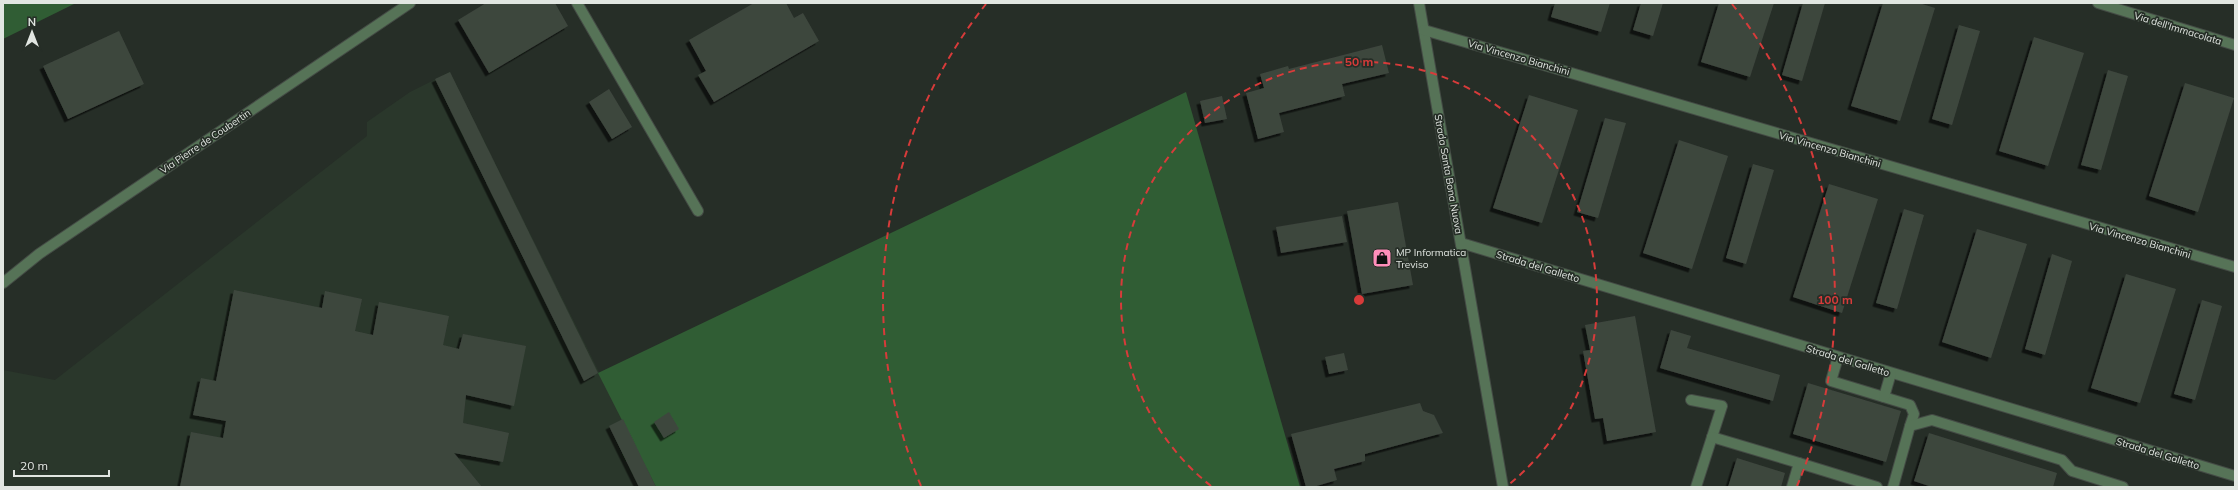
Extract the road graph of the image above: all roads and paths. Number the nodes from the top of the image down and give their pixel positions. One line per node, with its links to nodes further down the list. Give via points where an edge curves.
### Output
1 (410, 3): 10 (street, Via Pierre de Coubertin, via 46,250)
2 (577, 3): 7 (street)
3 (1419, 3): 5 (street, Strada Santa Bona Nuova)
4 (2098, 3): 6 (street, Via dell'Immacolata)
5 (1424, 30): 8 (street, Strada Santa Bona Nuova); 9 (street, Via Vincenzo Bianchini)
6 (2235, 45)
7 (698, 211)
8 (1461, 243): 11 (street, Strada del Galletto); 19 (street, Strada Santa Bona Nuova)
9 (2235, 267)
10 (3, 283)
11 (1838, 356): 12 (street, Strada del Galletto); 13 (street, via 1831,381)
12 (1891, 373): 13 (street); 18 (street, Strada del Galletto)
13 (1884, 397): 15 (street, via 1910,405 1914,414)
14 (1691, 400): 16 (street, via 1722,406)
15 (1910, 426): 23 (street); 24 (street, via 1932,420 2062,460 2072,471)
16 (1712, 437): 17 (street); 20 (street)
17 (1799, 463): 21 (street); 22 (street)
18 (2235, 476)
19 (1503, 487)
20 (1696, 487)
21 (1792, 487)
22 (1877, 487)
23 (1893, 487)
24 (2123, 487)

